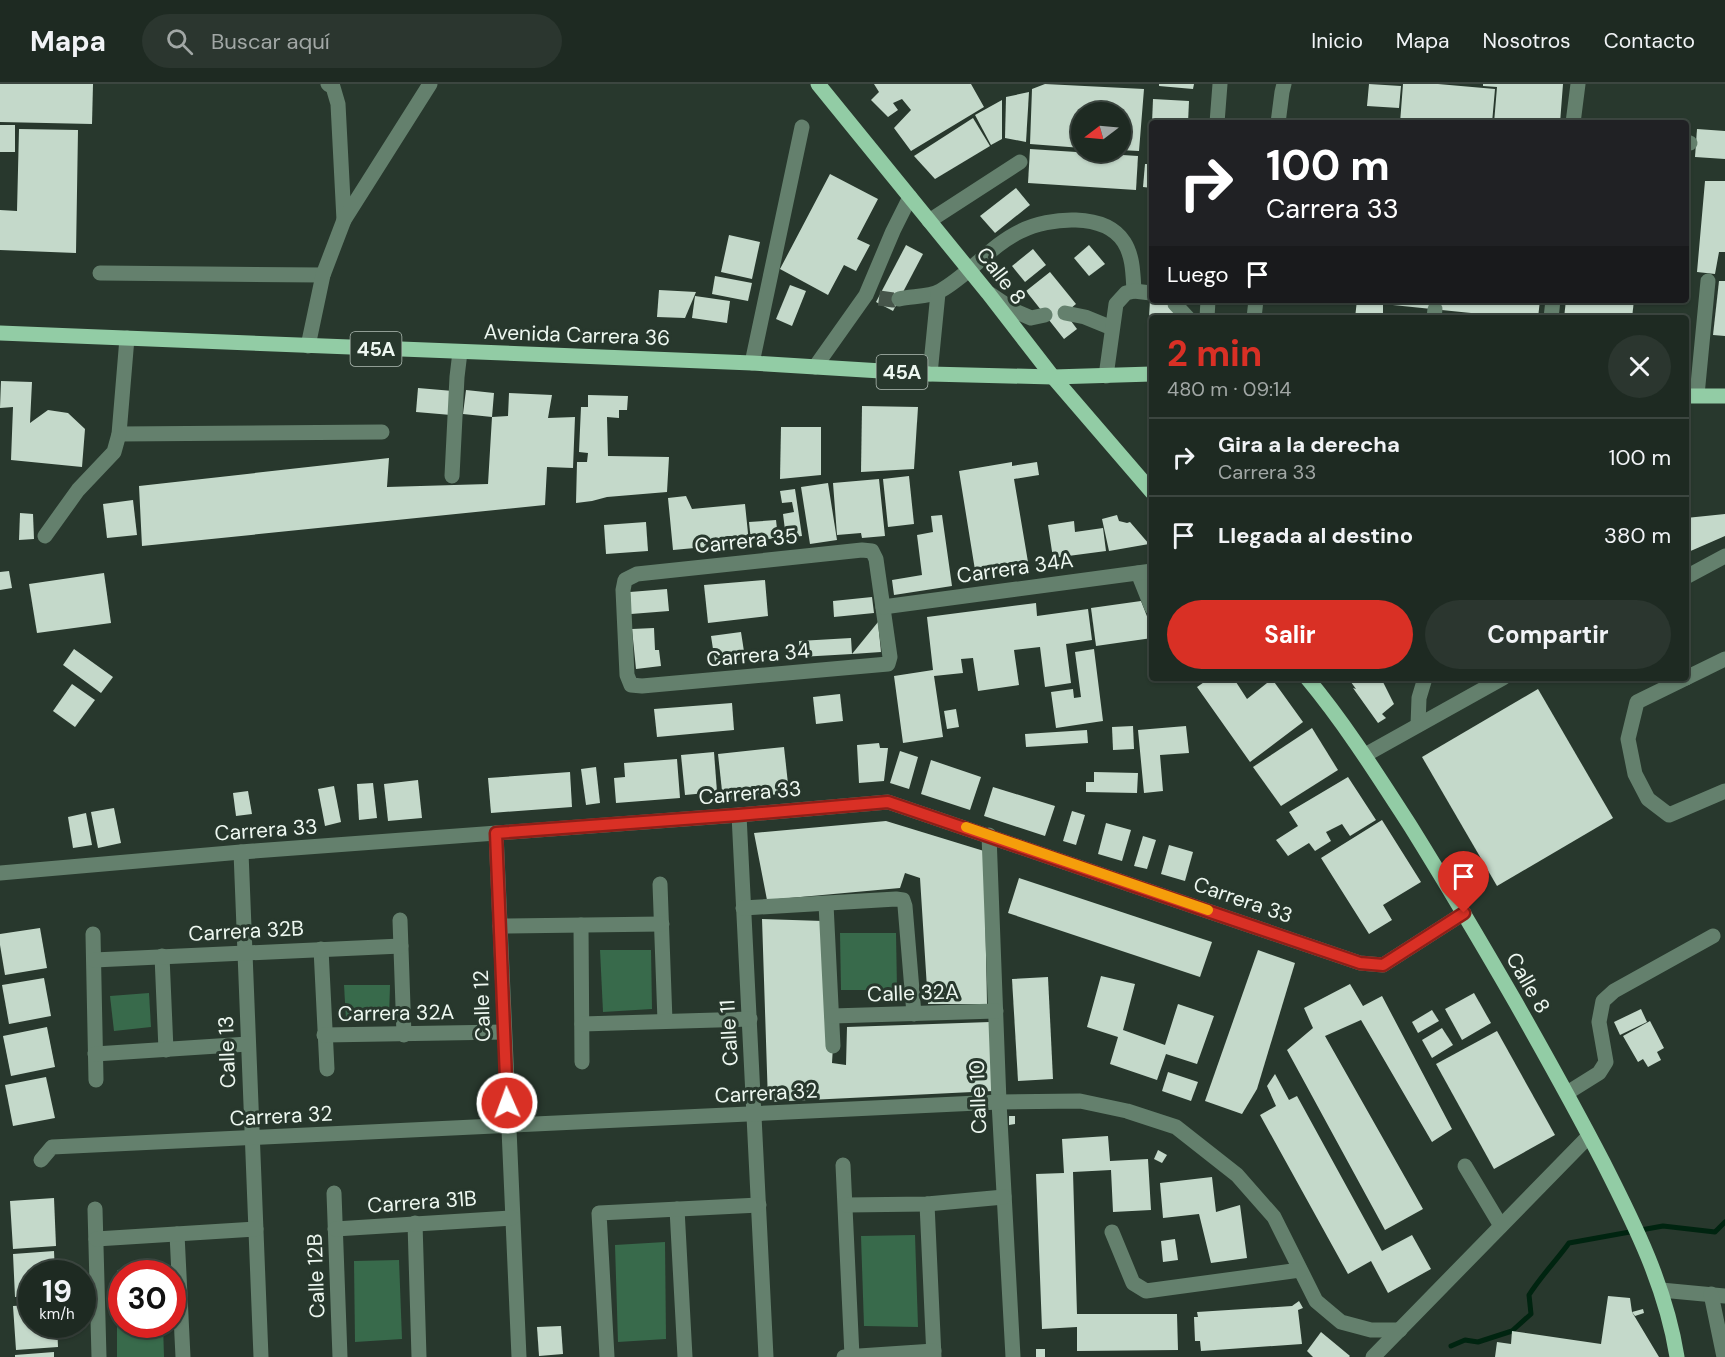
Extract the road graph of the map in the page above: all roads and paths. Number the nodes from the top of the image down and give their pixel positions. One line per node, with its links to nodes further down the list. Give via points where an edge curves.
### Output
1 (328, 84): 13 (street, via 333,87 338,104)
2 (430, 84): 13 (street)
3 (819, 84): 12 (main road, Calle 8)
4 (1220, 84): 7 (street)
5 (1284, 84): 8 (street)
6 (1578, 84): 9 (street)
7 (1218, 120)
8 (1278, 120)
9 (1573, 120)
10 (802, 127): 33 (street)
11 (1020, 162): 14 (street)
12 (910, 197): 14 (main road, Calle 8); 34 (street, via 893,231 872,296)
13 (344, 220): 17 (street)
14 (929, 221): 15 (main road, Calle 8)
15 (969, 270): 19 (street, via 1021,231 1045,222 1077,220 1116,232 1132,263); 20 (street); 21 (main road, Calle 8)
16 (100, 273): 17 (street)
17 (323, 275): 31 (street)
18 (1708, 281): 39 (street)
19 (1134, 291): 22 (street); 28 (street, via 1126,293 1116,304)
20 (938, 292): 23 (street); 35 (street)
21 (988, 292): 26 (street, via 1031,318); 38 (main road, Calle 8)
22 (1149, 293)
23 (899, 299)
24 (1175, 304): 27 (street)
25 (1065, 313): 28 (street)
26 (1045, 315)
27 (1185, 315)
28 (1113, 328): 37 (street)
29 (0, 333): 30 (main road, Avenida Carrera 36 / 45A)
30 (128, 338): 31 (main road, Avenida Carrera 36 / 45A); 42 (street)
31 (308, 346): 32 (main road, Avenida Carrera 36 / 45A)
32 (460, 352): 33 (main road, Avenida Carrera 36 / 45A); 43 (street)
33 (752, 363): 34 (main road, Avenida Carrera 36 / 45A)
34 (815, 367): 35 (main road, Avenida Carrera 36 / 45A)
35 (930, 374): 38 (main road, Avenida Carrera 36 / 45A)
36 (1149, 374): 37 (main road, Avenida Carrera 36 / 45A)
37 (1107, 376): 38 (main road, Avenida Carrera 36 / 45A)
38 (1053, 377): 44 (main road, Calle 8)
39 (1692, 395): 40 (main road)
40 (1725, 396)
41 (382, 432): 42 (street)
42 (119, 434): 45 (street, via 114,452 78,490)
43 (452, 476)
44 (1149, 489)
45 (45, 536)
46 (1725, 556): 48 (street)
47 (1145, 572): 49 (street); 50 (street, Carrera 34A)
48 (1689, 575)
49 (1149, 593)
50 (883, 608): 57 (street, Carrera 34, via 888,664); 57 (street, Carrera 35, via 872,551 637,574 625,580 622,590 627,675)
51 (1725, 659): 52 (street)
52 (1689, 677)
53 (1309, 681): 59 (main road, Calle 8)
54 (1424, 681): 58 (street)
55 (1498, 681): 58 (street)
56 (1680, 681): 60 (street, via 1637,702 1628,739 1635,774 1648,799 1669,815)
57 (631, 685)
58 (1418, 725): 59 (street)
59 (1365, 755): 69 (main road, Calle 8)
60 (1725, 791)
61 (738, 815): 62 (street, Carrera 33); 63 (street, Carrera 33, via 888,802); 68 (street, Calle 11)
62 (496, 833): 64 (street, Carrera 33); 73 (street, Calle 12)
63 (989, 835): 69 (street, Carrera 33, via 1360,963 1383,965); 81 (street, Calle 10)
64 (240, 852): 65 (street, Carrera 33); 78 (street, Calle 13)
65 (0, 873)
66 (660, 884): 71 (street)
67 (826, 904): 68 (street); 82 (street, via 903,900); 83 (street)
68 (743, 908): 84 (street, Calle 11)
69 (1464, 913): 97 (main road, Calle 8)
70 (400, 920): 76 (street)
71 (662, 924): 72 (street); 85 (street)
72 (581, 925): 73 (street); 86 (street)
73 (500, 926): 87 (street, Calle 12)
74 (93, 934): 80 (street)
75 (1713, 936): 97 (street, via 1614,991 1603,1001 1599,1022 1606,1062 1599,1073)
76 (401, 946): 77 (street, Carrera 32B); 89 (street)
77 (321, 949): 78 (street, Carrera 32B); 88 (street)
78 (244, 952): 79 (street, Carrera 32B); 90 (street, Calle 13)
79 (162, 956): 80 (street, Carrera 32B); 92 (street)
80 (93, 960): 93 (street)
81 (996, 1011): 82 (street, Calle 32A); 98 (street, Calle 10)
82 (914, 1014): 83 (street, Calle 32A)
83 (832, 1016): 91 (street)
84 (750, 1019): 85 (street); 99 (street, Calle 11)
85 (665, 1022): 86 (street)
86 (582, 1024): 94 (street)
87 (504, 1032): 89 (street, Carrera 32A); 100 (street, Calle 12)
88 (324, 1035): 89 (street, Carrera 32A); 95 (street)
89 (404, 1035)
90 (248, 1044): 92 (street); 102 (street, Calle 13)
91 (833, 1046)
92 (166, 1050): 93 (street)
93 (95, 1054): 96 (street)
94 (582, 1062)
95 (327, 1069)
96 (96, 1080)
97 (1567, 1093): 101 (main road, Calle 8)
98 (999, 1102): 99 (street, Carrera 32); 107 (street, Calle 10); 121 (street, Carrera 32, via 1080,1101 1176,1127 1237,1175 1274,1217)
99 (754, 1114): 100 (street, Carrera 32); 109 (street, Calle 11)
100 (508, 1126): 102 (street, Carrera 32); 113 (street, Calle 12)
101 (1590, 1136): 115 (street); 122 (main road, Calle 8, via 1630,1214)
102 (252, 1138): 103 (street, Carrera 32, via 52,1148); 117 (street, Calle 13)
103 (41, 1160)
104 (843, 1165): 110 (street)
105 (1465, 1166): 115 (street)
106 (334, 1193): 116 (street, Calle 12B)
107 (1004, 1197): 108 (street); 137 (street, Calle 10)
108 (927, 1204): 110 (street); 125 (street)
109 (759, 1205): 112 (street); 135 (street, Calle 11)
110 (846, 1205): 126 (street)
111 (95, 1209): 120 (street)
112 (677, 1209): 133 (street, via 599,1213); 134 (street)
113 (512, 1218): 114 (street, Carrera 31B); 132 (street, Calle 12)
114 (415, 1223): 116 (street, Carrera 31B); 131 (street)
115 (1501, 1226): 124 (street)
116 (335, 1228): 130 (street, Calle 12B)
117 (256, 1229): 119 (street); 129 (street, Calle 13)
118 (1112, 1232): 121 (street, via 1133,1283 1146,1291)
119 (177, 1234): 120 (street); 128 (street)
120 (96, 1239): 127 (street)
121 (1300, 1270): 124 (street, Carrera 32, via 1317,1301 1341,1322 1371,1330)
122 (1661, 1290): 123 (street); 139 (main road, Calle 8)
123 (1718, 1295): 140 (street)
124 (1400, 1330): 138 (street)
125 (934, 1354): 126 (street)
126 (852, 1356): 136 (street)
127 (99, 1357)
128 (183, 1357)
129 (261, 1357)
130 (340, 1357)
131 (419, 1357)
132 (519, 1357)
133 (607, 1357)
134 (685, 1357)
135 (766, 1357)
136 (844, 1357)
137 (1013, 1357)
138 (1373, 1357)
139 (1677, 1357)
140 (1724, 1357)

